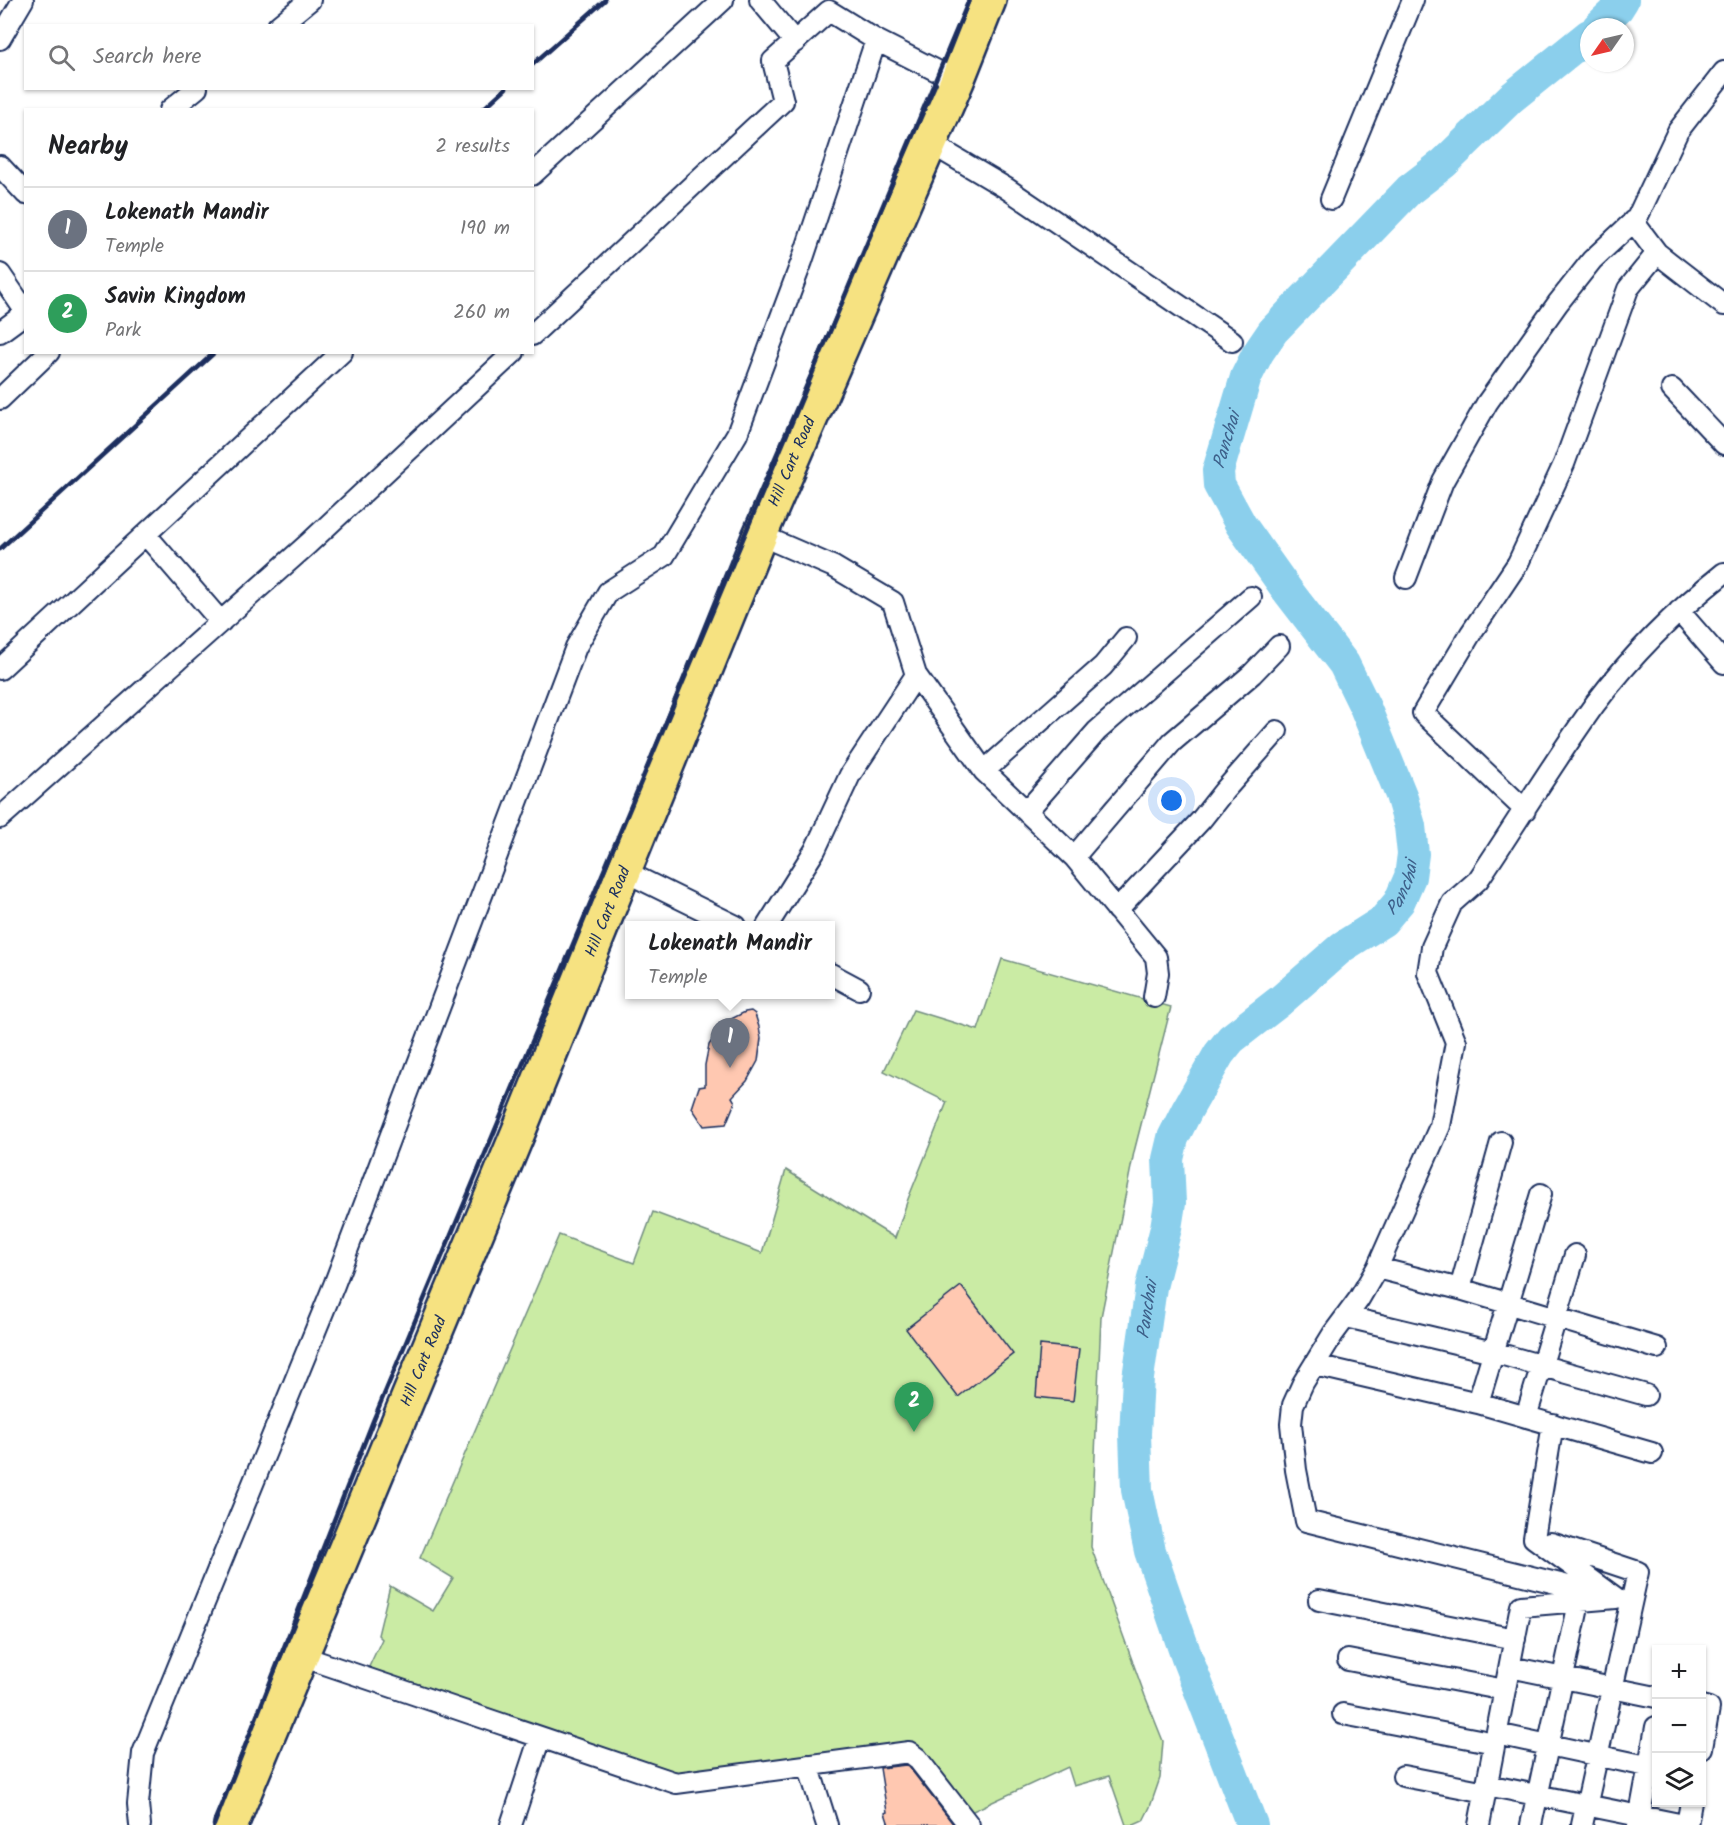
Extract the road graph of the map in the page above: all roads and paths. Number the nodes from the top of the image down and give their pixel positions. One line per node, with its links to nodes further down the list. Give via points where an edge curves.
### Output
1 (23, 0): 8 (street)
2 (310, 0): 7 (street)
3 (723, 0): 17 (street)
4 (760, 0): 10 (street)
5 (989, 0): 12 (highway, Hill Cart Road)
6 (1413, 0): 19 (street)
7 (280, 24)
8 (0, 39)
9 (876, 40): 10 (street, via 829,11); 12 (street); 105 (street, via 802,261 737,434 664,556 608,592 576,647 334,1285 143,1753)
10 (795, 42): 27 (street, via 773,61 783,101)
11 (1724, 72): 20 (street, via 1678,132)
12 (957, 81): 15 (highway, Hill Cart Road)
13 (195, 90): 14 (street)
14 (172, 108)
15 (930, 143): 28 (street, via 1006,188); 36 (highway, Hill Cart Road)
16 (0, 166): 18 (street)
17 (534, 173)
18 (24, 192)
19 (1331, 199)
20 (1633, 221): 21 (street); 38 (street, via 1592,260 1487,403 1443,481)
21 (1657, 253): 23 (street); 49 (street, via 1628,289 1564,464 1518,563 1423,713)
22 (0, 274): 24 (street)
23 (1724, 305)
24 (24, 310)
25 (24, 314): 26 (street)
26 (0, 332)
27 (534, 333)
28 (1232, 341)
29 (47, 354): 33 (street)
30 (340, 354): 35 (street)
31 (512, 354): 41 (street)
32 (1672, 389): 34 (street)
33 (0, 399)
34 (1724, 444)
35 (146, 535): 41 (street); 45 (street)
36 (760, 535): 46 (street, via 834,567 893,602); 53 (highway, Hill Cart Road)
37 (1724, 573): 40 (street)
38 (1406, 578)
39 (1251, 597): 50 (street, via 1097,731)
40 (1678, 611): 44 (street); 49 (street, via 1596,703)
41 (221, 621): 51 (street)
42 (1126, 638): 48 (street, via 1102,666)
43 (1279, 646): 52 (street, via 1172,742)
44 (1724, 663)
45 (0, 669)
46 (916, 675): 48 (street); 56 (street, via 850,775 815,850)
47 (1277, 731): 54 (street)
48 (984, 771): 50 (street)
49 (1525, 810): 63 (street, via 1478,880 1452,903 1432,947 1428,973 1456,1042 1440,1126)
50 (1027, 811): 52 (street)
51 (0, 818)
52 (1074, 856): 54 (street)
53 (624, 871): 55 (street); 82 (highway, Hill Cart Road)
54 (1117, 910): 59 (street, via 1156,957)
55 (726, 921)
56 (770, 921)
57 (835, 976): 58 (street)
58 (859, 989)
59 (1154, 997)
60 (1501, 1142): 64 (street)
61 (1541, 1194): 65 (street)
62 (1575, 1256): 67 (street)
63 (1377, 1268): 64 (street); 66 (street)
64 (1460, 1289): 65 (street)
65 (1508, 1303): 67 (street); 69 (street)
66 (1347, 1317): 69 (street); 70 (street)
67 (1556, 1318): 68 (street); 71 (street)
68 (1657, 1348)
69 (1493, 1352): 71 (street); 73 (street)
70 (1315, 1365): 73 (street); 78 (street, via 1293,1405 1290,1424 1306,1521)
71 (1541, 1365): 72 (street); 74 (street)
72 (1646, 1395)
73 (1478, 1403): 74 (street)
74 (1526, 1416): 75 (street)
75 (1553, 1424): 76 (street); 77 (street)
76 (1652, 1453)
77 (1534, 1538): 78 (street); 86 (street, via 1638,1572)
78 (1616, 1598): 81 (street, via 1521,1606)
79 (1320, 1600): 81 (street)
80 (1577, 1612): 85 (street)
81 (1515, 1639): 84 (street)
82 (301, 1656): 92 (street); 106 (highway, Hill Cart Road)
83 (1348, 1660): 87 (street)
84 (1510, 1667): 85 (street); 87 (street)
85 (1563, 1678): 86 (street); 94 (street)
86 (1612, 1688): 88 (street); 95 (street)
87 (1505, 1690): 93 (street)
88 (1652, 1696)
89 (1706, 1707): 91 (street)
90 (1344, 1714): 93 (street)
91 (1706, 1723)
92 (540, 1737): 96 (street, via 676,1783); 107 (street)
93 (1496, 1738): 94 (street); 100 (street)
94 (1548, 1745): 95 (street); 101 (street)
95 (1598, 1755): 97 (street); 102 (street)
96 (808, 1765): 108 (street); 109 (street, via 909,1752)
97 (1652, 1767)
98 (1652, 1771): 104 (street)
99 (1403, 1776): 100 (street)
100 (1486, 1789): 101 (street); 110 (street)
101 (1537, 1795): 102 (street); 111 (street)
102 (1586, 1805): 104 (street); 112 (street)
103 (1690, 1807): 113 (street)
104 (1638, 1820): 113 (street)
105 (140, 1825)
106 (231, 1825)
107 (511, 1825)
108 (827, 1825)
109 (969, 1825)
110 (1479, 1825)
111 (1531, 1825)
112 (1582, 1825)
113 (1685, 1825)

